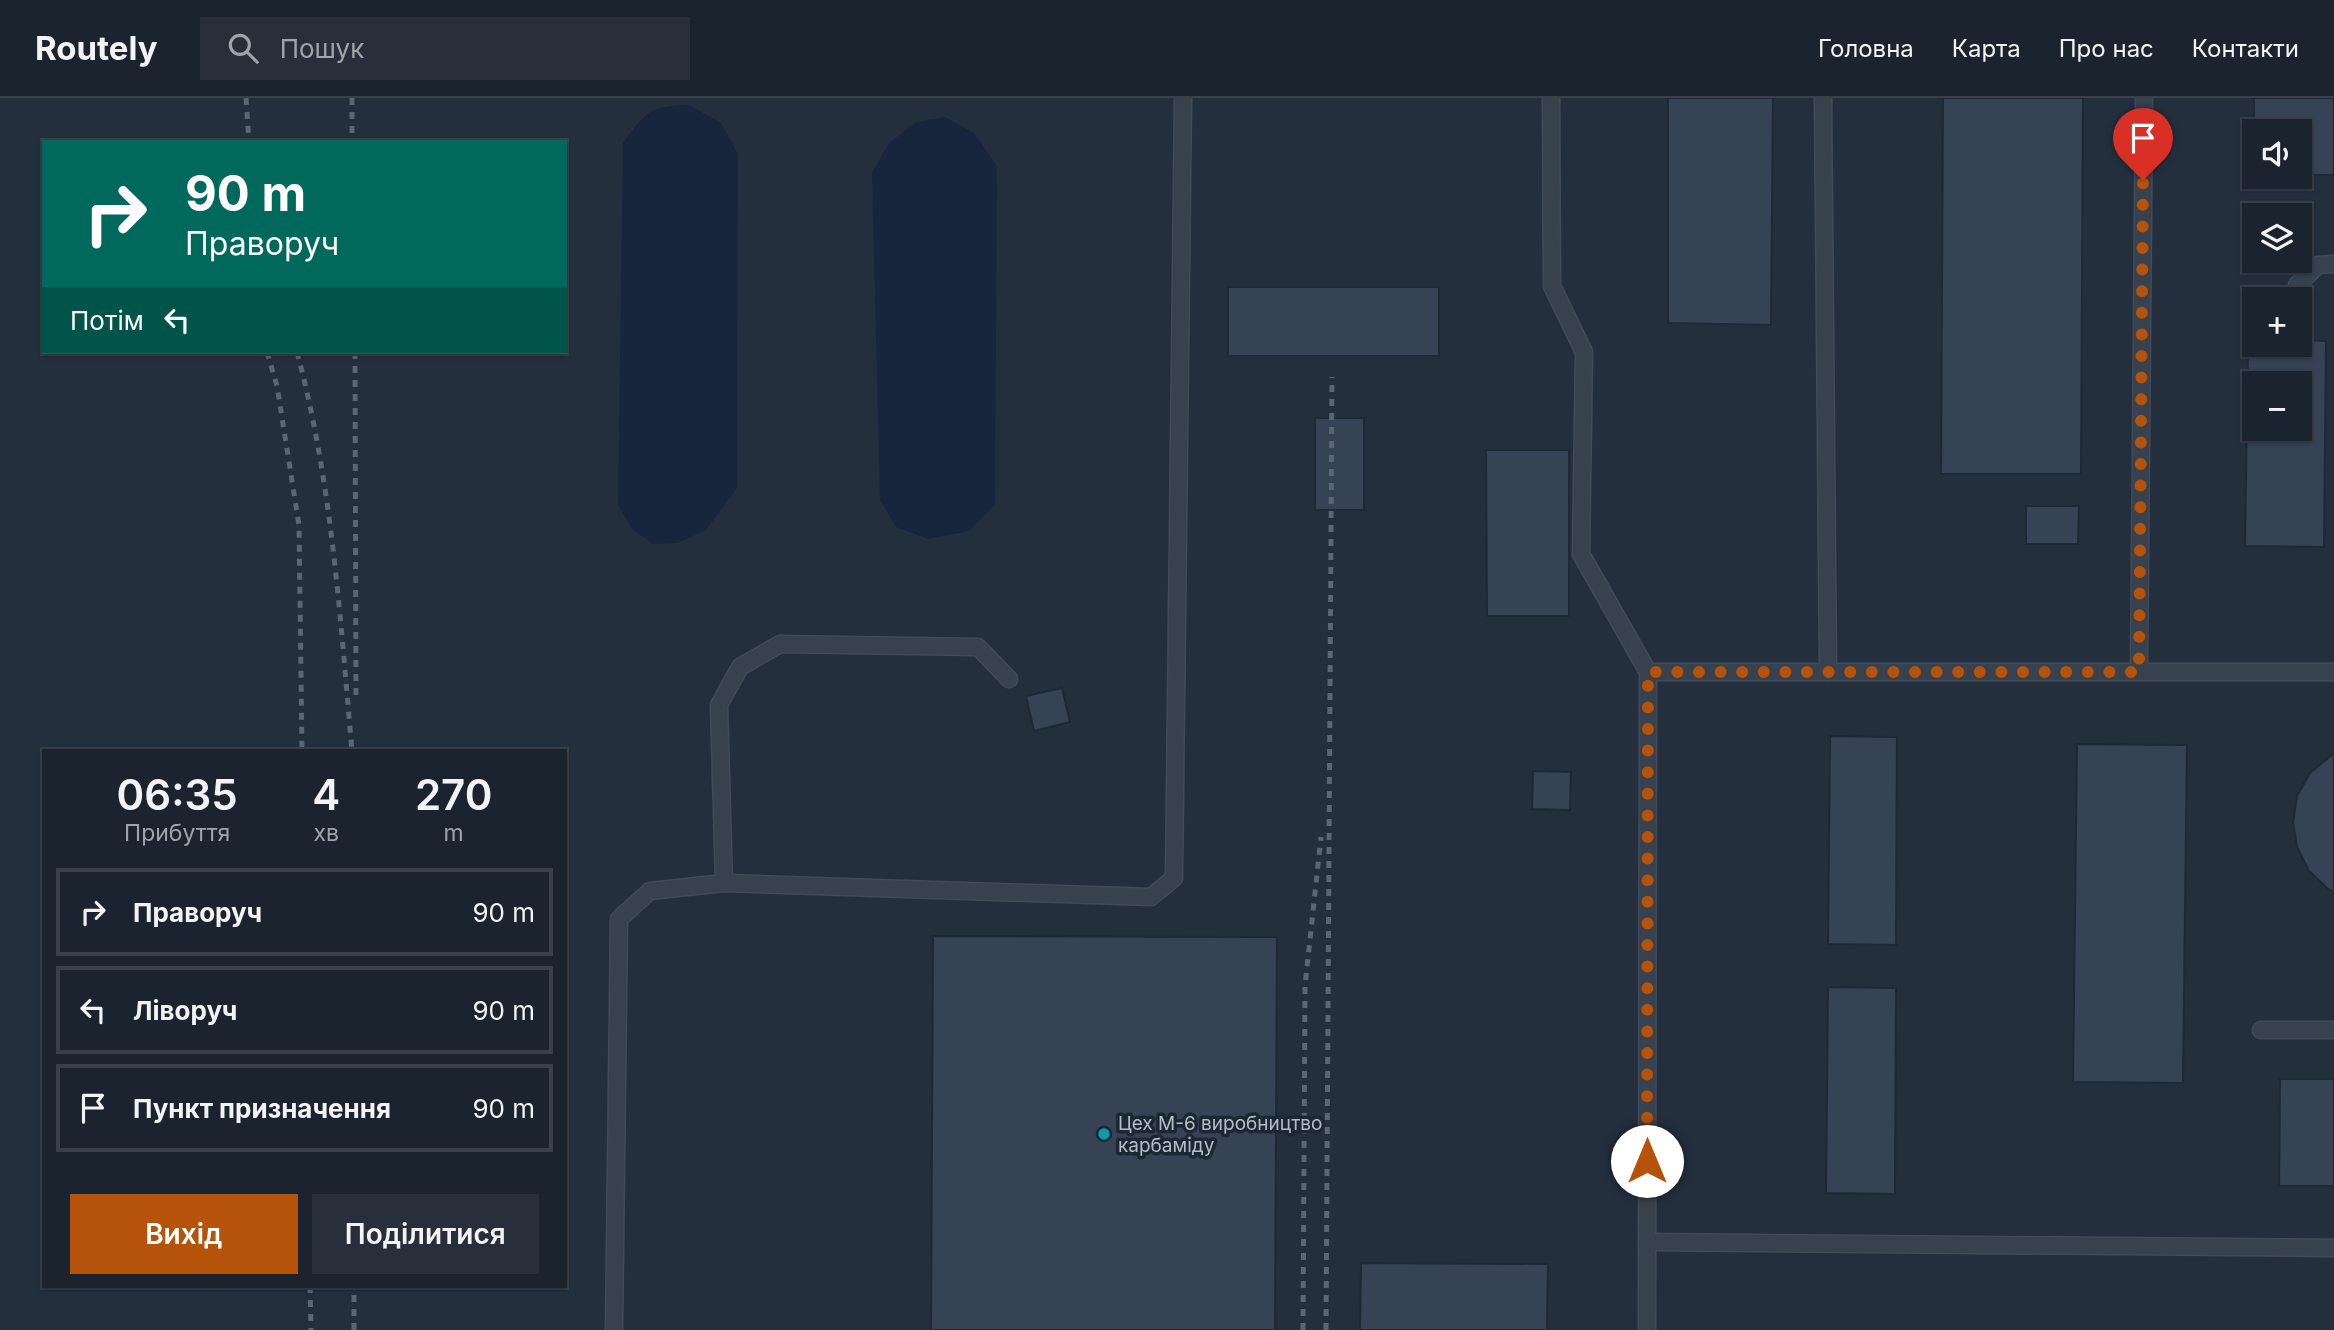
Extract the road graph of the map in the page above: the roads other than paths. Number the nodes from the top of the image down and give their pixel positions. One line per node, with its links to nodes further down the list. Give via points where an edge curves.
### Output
1 (1183, 98): 12 (lane, via 1174,878 1151,897)
2 (1551, 98): 8 (lane, via 1552,286 1584,352 1581,554)
3 (1822, 98): 9 (lane)
4 (2144, 98): 10 (lane)
5 (2334, 264): 6 (lane, via 2318,265)
6 (2297, 287)
7 (2334, 671): 10 (lane)
8 (1648, 672): 9 (lane); 15 (lane)
9 (1828, 672): 10 (lane)
10 (2139, 672)
11 (1009, 679): 12 (lane, via 978,647 780,644 740,667 719,705)
12 (724, 883): 17 (lane, via 650,891 619,919)
13 (2261, 1030): 14 (lane)
14 (2334, 1030)
15 (1647, 1242): 16 (lane); 18 (lane)
16 (2334, 1248)
17 (614, 1330)
18 (1647, 1330)

